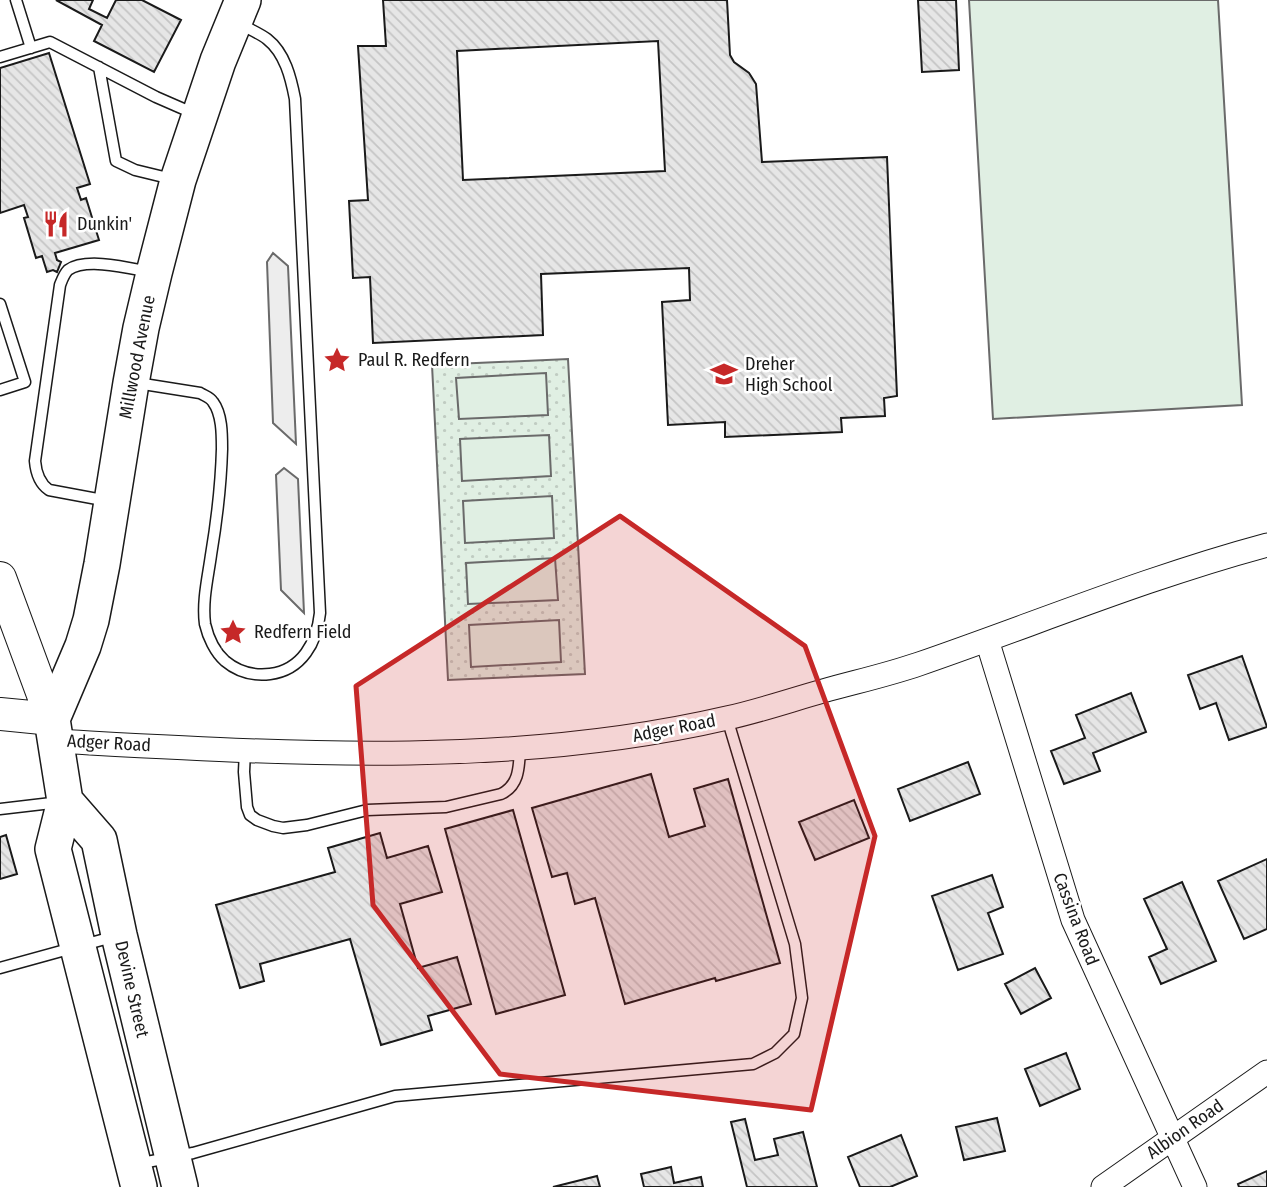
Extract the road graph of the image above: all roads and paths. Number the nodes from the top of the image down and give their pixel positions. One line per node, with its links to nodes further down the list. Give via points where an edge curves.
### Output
1 (16, 0): 3 (lane)
2 (239, 11): 6 (main road, Millwood Avenue); 12 (lane, via 277,50 295,99 320,613 312,645 289,667 270,674 239,671 221,658 208,635 204,606 221,456 214,403 188,390)
3 (31, 48): 4 (lane); 5 (lane, via 50,42)
4 (0, 57)
5 (99, 67): 6 (lane); 7 (lane, via 116,161)
6 (199, 116): 7 (main road, Millwood Avenue)
7 (178, 180): 8 (main road, Millwood Avenue)
8 (154, 273): 11 (lane, via 109,264 68,271 60,285); 12 (main road, Millwood Avenue)
9 (0, 304): 10 (lane)
10 (25, 382): 11 (lane); 13 (lane)
11 (46, 383): 14 (lane, via 35,461 38,478 49,490)
12 (131, 383): 14 (main road, Millwood Avenue)
13 (0, 390)
14 (111, 502): 20 (main road, Millwood Avenue, via 91,621)
15 (1267, 545): 17 (street, Adger Road, via 1168,574)
16 (0, 578): 20 (main road)
17 (987, 640): 19 (street, Adger Road); 31 (street, Cassina Road, via 1073,920)
18 (0, 714): 20 (main road)
19 (727, 718): 21 (street, Adger Road, via 625,737); 32 (lane, via 795,944 802,998 794,1034 775,1053 753,1064 395,1096 193,1153)
20 (54, 730): 22 (street, Adger Road); 23 (main road)
21 (520, 748): 22 (street, Adger Road); 22 (lane, via 518,776 507,792 446,807 367,810 283,828 250,815 245,801)
22 (245, 750)
23 (65, 801): 24 (lane); 25 (main road, Devine Street, via 99,840); 26 (main road, via 53,849)
24 (0, 809)
25 (119, 935): 26 (lane); 28 (main road, Devine Street)
26 (77, 946): 27 (lane); 29 (main road)
27 (0, 968)
28 (137, 1011): 29 (main road); 32 (main road, Devine Street)
29 (97, 1018): 33 (main road)
30 (1267, 1072): 31 (street, Albion Road)
31 (1172, 1138): 34 (street, Albion Road); 35 (street, Cassina Road)
32 (176, 1172): 33 (lane)
33 (136, 1176)
34 (1103, 1187)
35 (1195, 1187)

